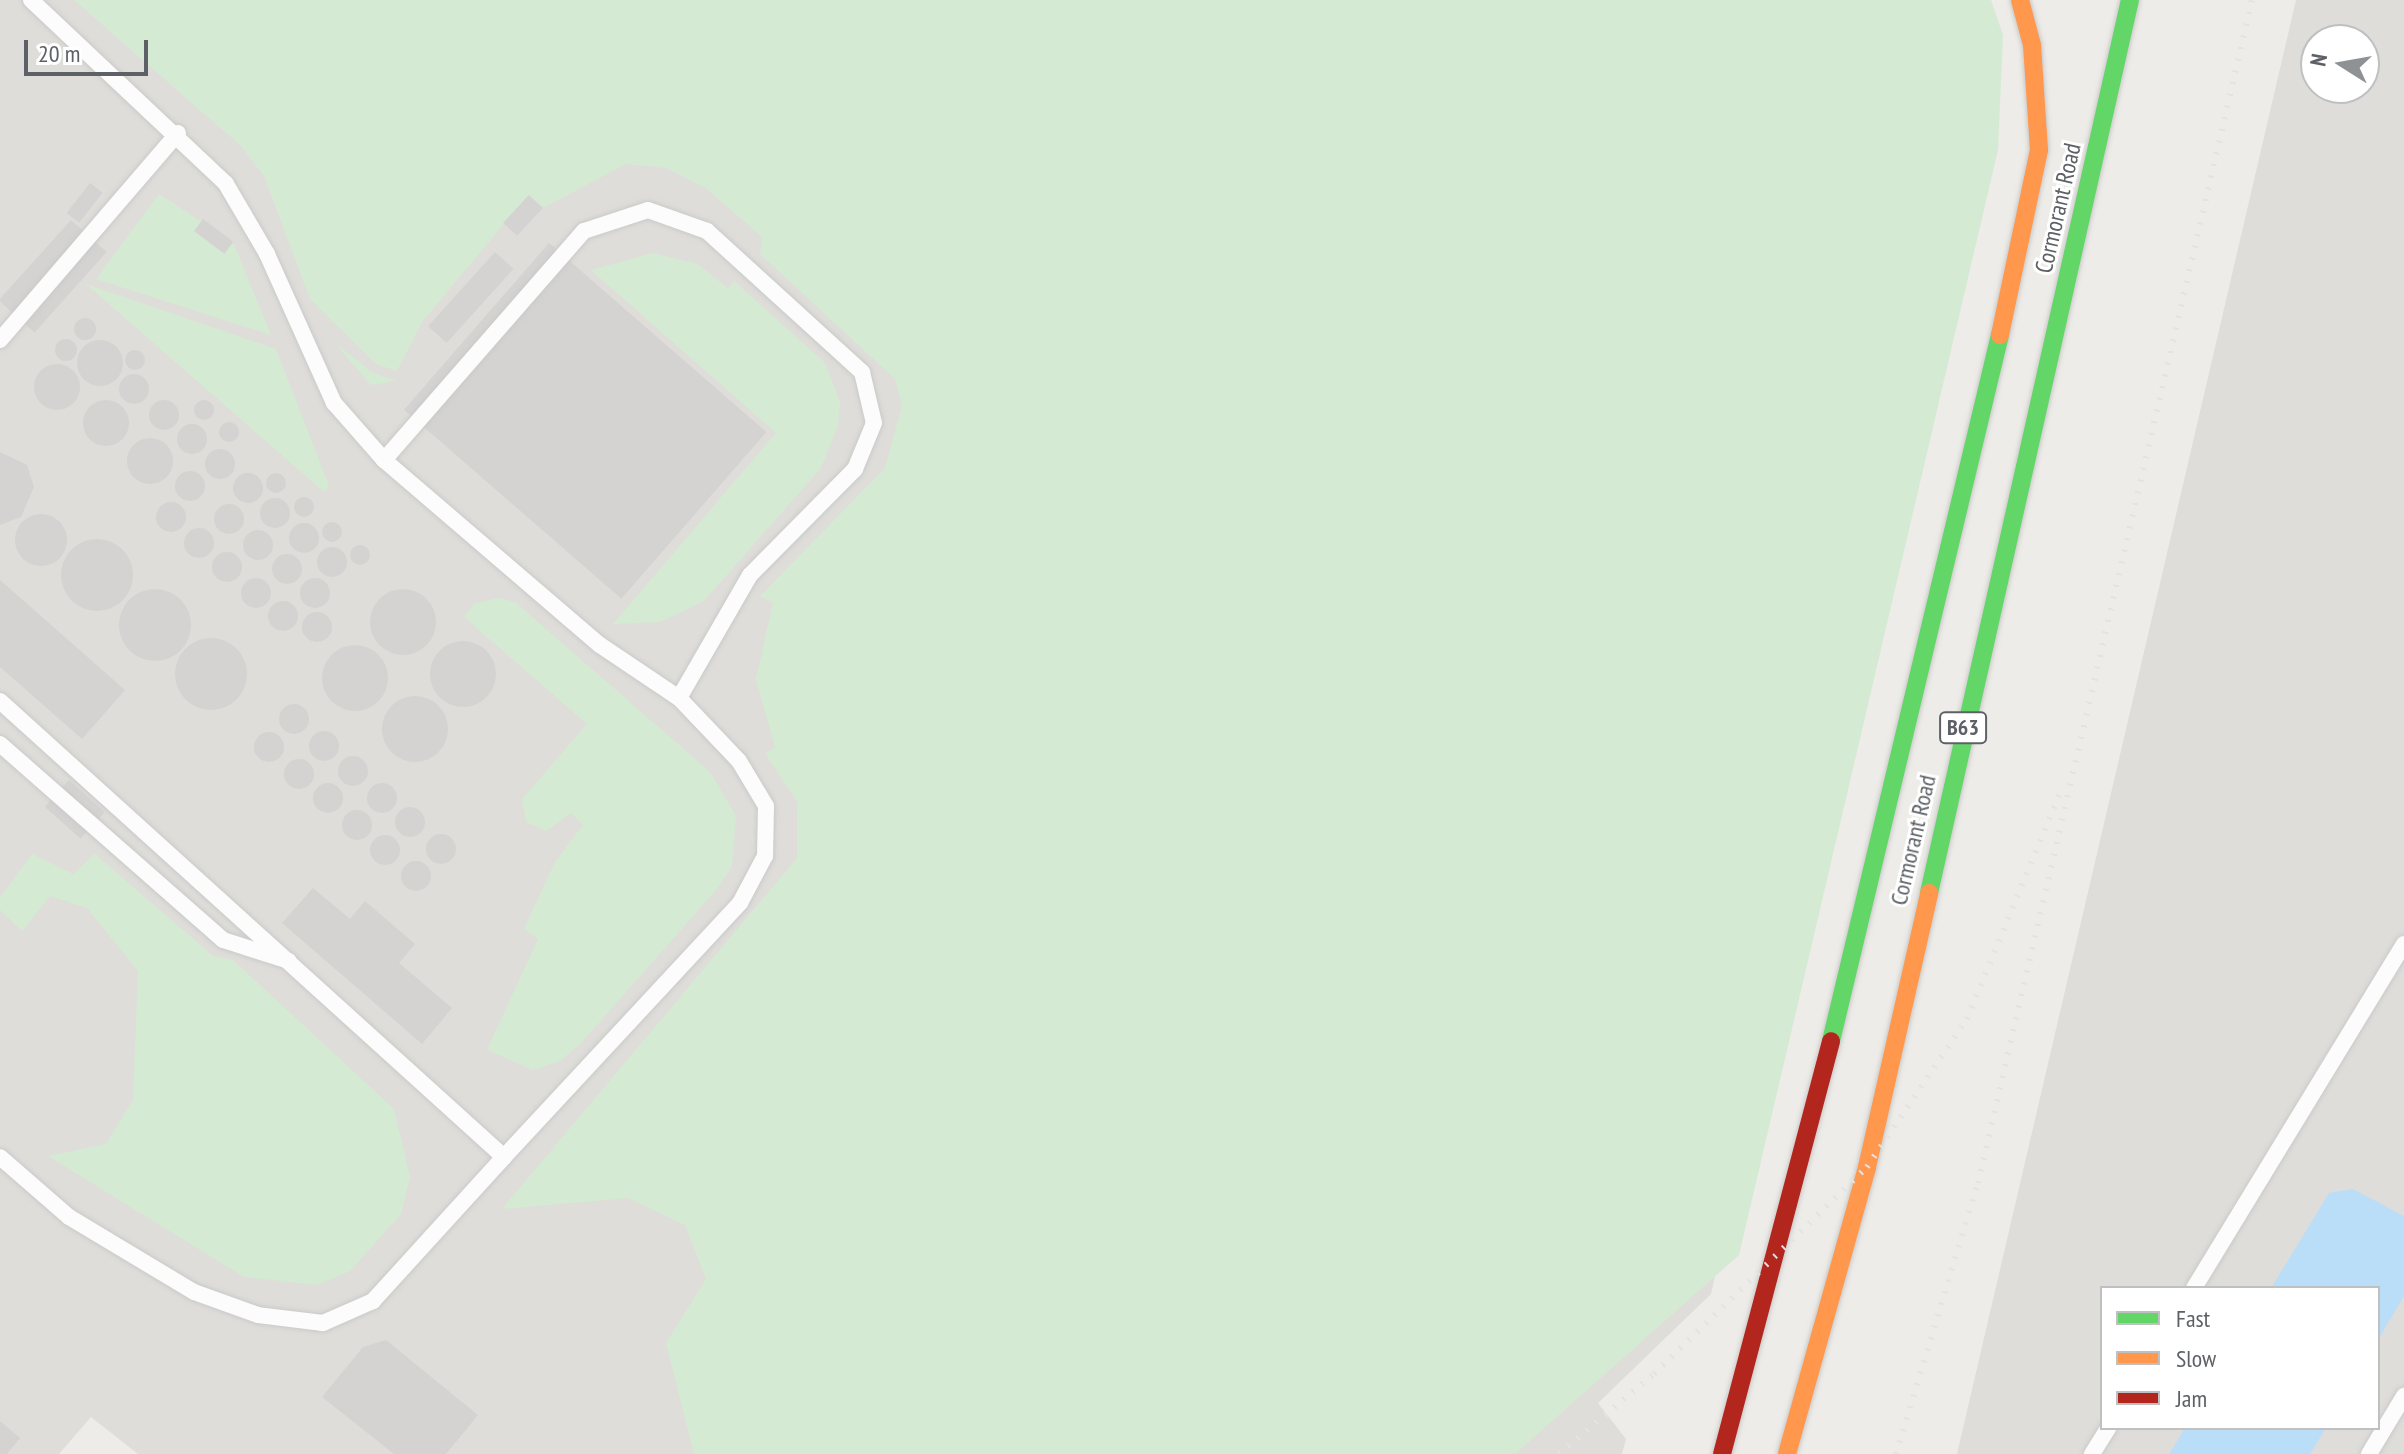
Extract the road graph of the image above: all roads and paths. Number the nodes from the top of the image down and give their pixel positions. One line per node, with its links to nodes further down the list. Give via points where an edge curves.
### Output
1 (31, 0): 4 (lane)
2 (2020, 0): 17 (main road, Cormorant Road / B63, via 2032,45 2039,150 1969,477 1778,1255)
3 (2130, 0): 18 (main road, Cormorant Road / B63, via 1867,1167)
4 (178, 133): 5 (lane); 6 (lane, via 226,184 267,254 334,403)
5 (0, 340)
6 (384, 460): 7 (lane, via 600,645); 7 (lane, via 584,231 648,210 707,231 862,372 874,423 855,469 750,575)
7 (679, 698): 13 (lane, via 739,761 766,806 765,856 740,903)
8 (0, 701): 11 (lane)
9 (0, 744): 11 (lane, via 223,940)
10 (2404, 944): 14 (lane)
11 (297, 964): 13 (lane)
12 (0, 1157): 13 (lane, via 69,1217 194,1292 258,1315 323,1323 373,1301)
13 (504, 1157)
14 (2195, 1286)
15 (2404, 1396): 20 (lane)
16 (2107, 1430): 19 (lane)
17 (1722, 1454)
18 (1787, 1454)
19 (2092, 1454)
20 (2369, 1454)

